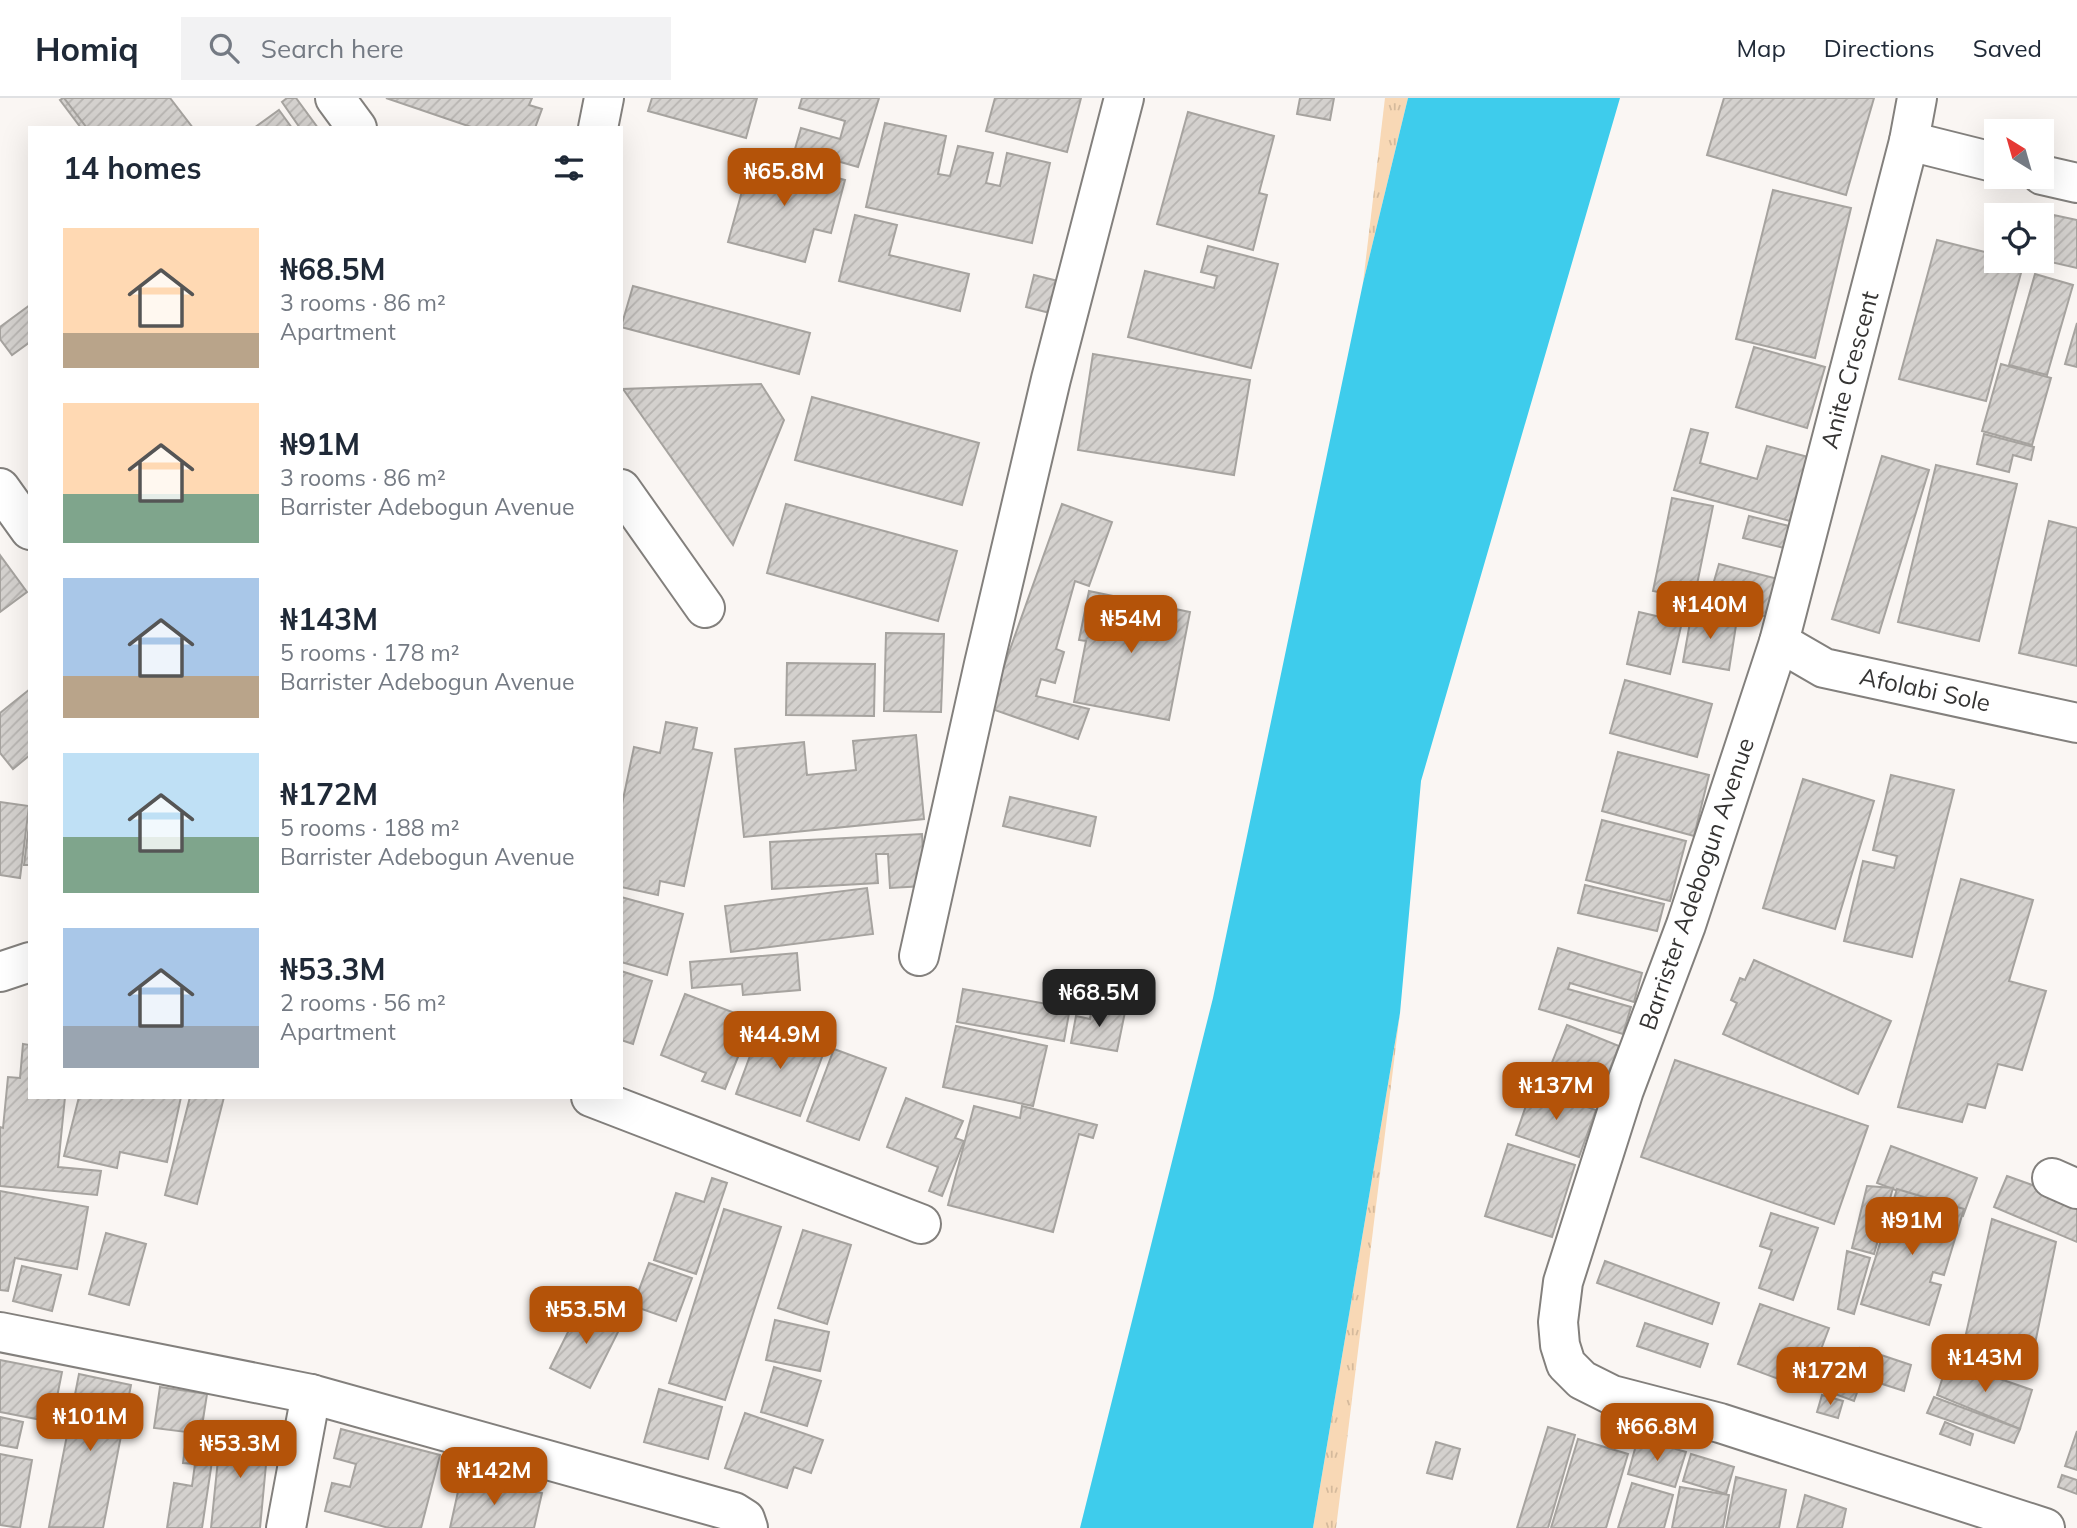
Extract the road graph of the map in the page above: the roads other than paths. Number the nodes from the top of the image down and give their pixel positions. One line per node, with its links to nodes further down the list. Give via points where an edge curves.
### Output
1 (335, 98): 5 (street)
2 (604, 98): 6 (street)
3 (1124, 98): 17 (street, via 1051,379)
4 (1917, 98): 7 (street, Anite Crescent)
5 (356, 126)
6 (598, 126)
7 (1909, 141): 8 (street); 15 (street, Anite Crescent)
8 (1984, 160)
9 (2054, 177): 10 (street)
10 (2077, 183)
11 (0, 488): 13 (street)
12 (623, 492): 14 (street)
13 (28, 527)
14 (705, 608)
15 (1779, 642): 16 (street, Afolabi Sole, via 1824,668); 26 (street, Barrister Adebogun Avenue, via 1582,1219 1563,1282 1560,1345 1566,1364 1582,1380 1612,1395 1720,1423)
16 (2077, 723)
17 (919, 956)
18 (28, 963): 19 (street)
19 (0, 972)
20 (596, 1099): 21 (street)
21 (921, 1224)
22 (0, 1332): 23 (street)
23 (312, 1394): 24 (street, via 734,1512); 25 (street)
24 (746, 1523)
25 (286, 1528)
26 (2045, 1528)

